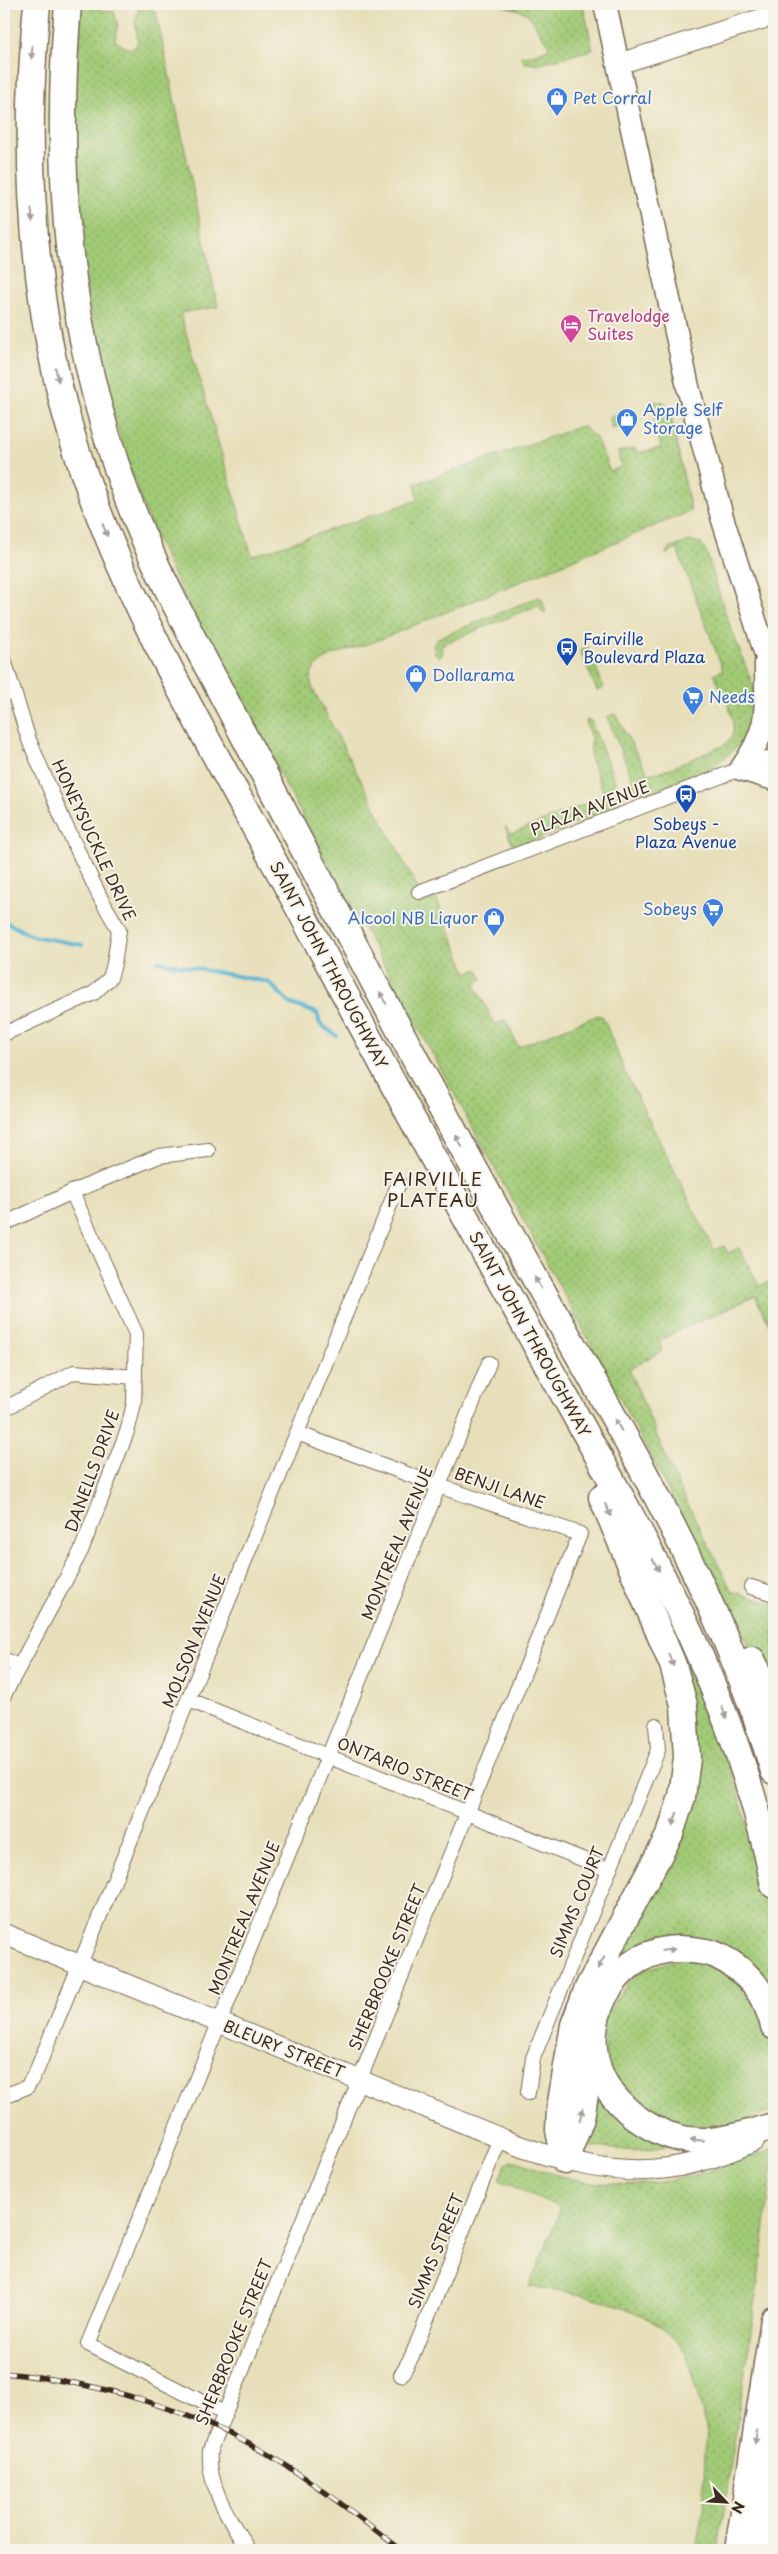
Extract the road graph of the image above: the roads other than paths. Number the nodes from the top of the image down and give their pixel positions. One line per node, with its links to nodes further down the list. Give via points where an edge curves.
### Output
1 (37, 4): 18 (highway, SAINT JOHN THROUGHWAY, one-way to 18, via 29,135 34,244 47,330 61,393 92,497 154,638)
2 (68, 4): 23 (highway, SAINT JOHN THROUGHWAY, one-way to 2, via 449,1123 219,690 166,587 134,515 93,388 67,240 61,112)
3 (605, 4): 5 (main road)
4 (774, 15): 5 (street)
5 (618, 64): 6 (main road, via 688,387 722,517)
6 (766, 659): 8 (main road); 10 (main road, via 766,720 756,749)
7 (4, 660): 13 (street, HONEYSUCKLE DRIVE, via 31,745 64,822 119,930 110,978 94,993)
8 (774, 680)
9 (774, 756): 10 (street, PLAZA AVENUE)
10 (741, 769): 11 (main road); 12 (street, PLAZA AVENUE)
11 (774, 779)
12 (419, 892)
13 (4, 1034)
14 (208, 1150): 16 (street, via 159,1156)
15 (399, 1183): 22 (street, MOLSON AVENUE)
16 (72, 1192): 17 (street); 20 (street, DANELLS DRIVE, via 136,1334)
17 (4, 1224)
18 (515, 1307): 38 (highway, SAINT JOHN THROUGHWAY, one-way to 38, via 616,1487 706,1667 747,1776); 51 (highway, one-way to 51, via 617,1529 673,1665 687,1723 686,1775 677,1815 660,1855 588,1988 574,2025 560,2108 559,2130)
19 (489, 1363): 24 (street, MONTREAL AVENUE)
20 (135, 1377): 21 (street, via 74,1372); 29 (street, DANELLS DRIVE, via 128,1429 81,1551)
21 (4, 1409)
22 (297, 1433): 24 (street, BENJI LANE); 31 (street, MOLSON AVENUE)
23 (642, 1467): 32 (highway, via 720,1596); 35 (highway, SAINT JOHN THROUGHWAY, via 711,1603 760,1724)
24 (439, 1486): 25 (street, BENJI LANE); 34 (street, MONTREAL AVENUE)
25 (580, 1534): 36 (street, SHERBROOKE STREET)
26 (751, 1587): 27 (street)
27 (774, 1594)
28 (4, 1659): 29 (street)
29 (19, 1667): 30 (street, DANELLS DRIVE)
30 (4, 1695)
31 (189, 1700): 34 (street, ONTARIO STREET); 40 (street, MOLSON AVENUE)
32 (774, 1704)
33 (656, 1725): 37 (street, SIMMS COURT, via 658,1750)
34 (328, 1757): 36 (street, ONTARIO STREET); 41 (street, MONTREAL AVENUE)
35 (774, 1772)
36 (467, 1814): 37 (street, ONTARIO STREET); 44 (street, SHERBROOKE STREET)
37 (609, 1870): 45 (street, SIMMS COURT, via 533,2058)
38 (774, 1885)
39 (4, 1934): 40 (street, BLEURY STREET)
40 (80, 1966): 41 (street, BLEURY STREET); 46 (street, MOLSON AVENUE, via 36,2072 27,2087)
41 (219, 2023): 44 (street, BLEURY STREET); 54 (street, MONTREAL AVENUE, via 88,2344)
42 (774, 2026): 43 (highway, one-way to 42, via 600,2006 613,1981 639,1959 669,1949 712,1953 729,1961 756,1986)
43 (594, 2043): 50 (highway, one-way to 43, via 677,2138 644,2123 617,2100 606,2085 598,2067); 51 (highway, one-way to 43, via 581,2118)
44 (361, 2081): 49 (street, BLEURY STREET); 54 (street, SHERBROOKE STREET)
45 (528, 2093)
46 (4, 2096)
47 (774, 2126): 50 (highway)
48 (774, 2131): 50 (street, BLEURY STREET)
49 (500, 2138): 51 (street, BLEURY STREET); 53 (street, SIMMS STREET, via 408,2367)
50 (744, 2140): 51 (street, BLEURY STREET, via 696,2164 666,2170 622,2170)
51 (565, 2161)
52 (774, 2320): 58 (highway, one-way to 58)
53 (401, 2375)
54 (224, 2413): 57 (street, SHERBROOKE STREET, via 210,2450 209,2472)
55 (774, 2445): 59 (highway)
56 (774, 2525): 60 (highway)
57 (248, 2550)
58 (738, 2550)
59 (757, 2550)
60 (769, 2550)

